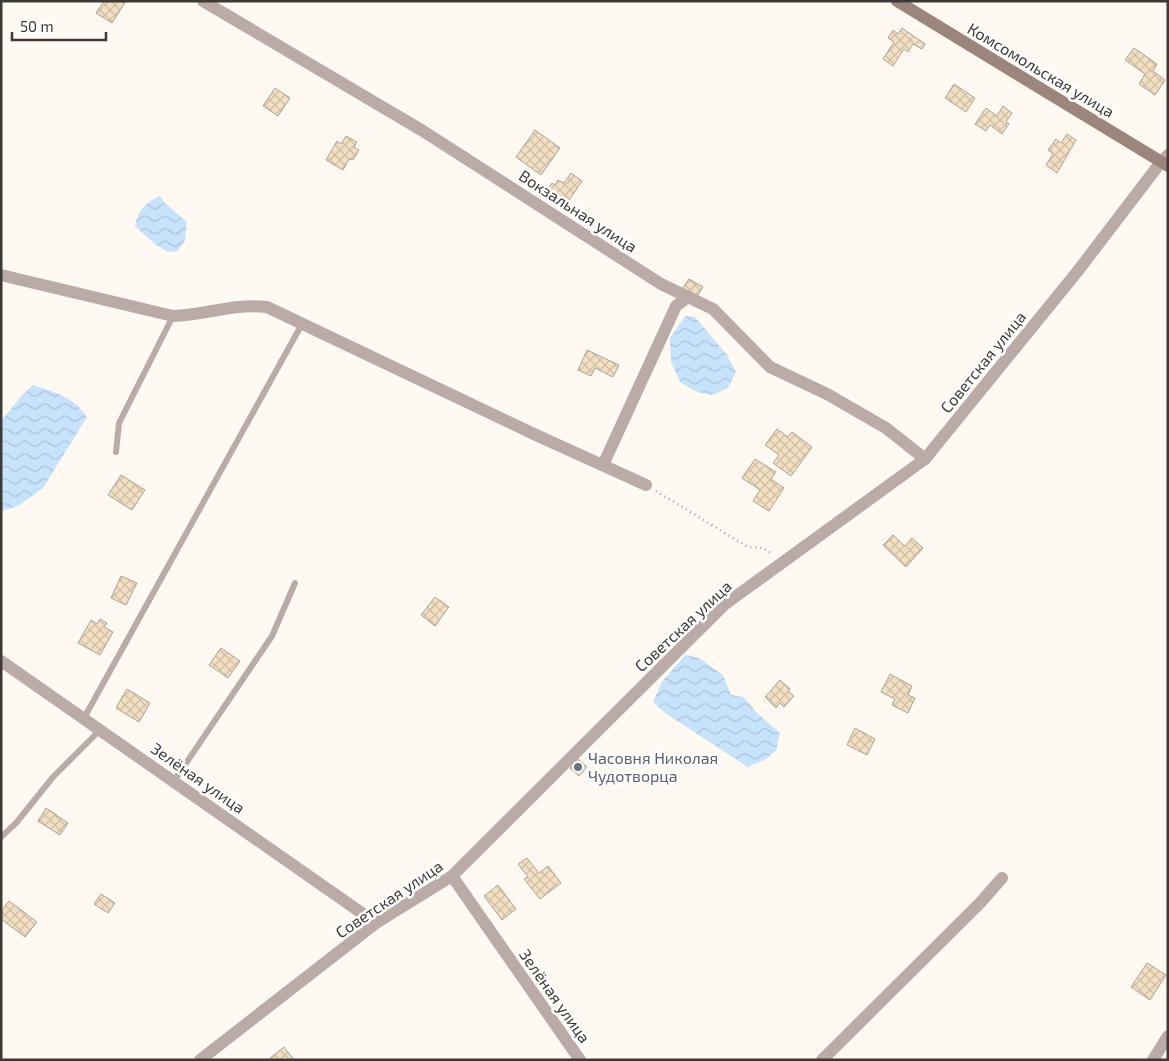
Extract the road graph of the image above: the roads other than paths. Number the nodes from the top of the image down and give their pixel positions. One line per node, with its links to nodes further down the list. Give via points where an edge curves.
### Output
1 (203, 1): 5 (street, Вокзальная улица, via 423,130 661,284)
2 (897, 1): 3 (street, Комсомольская улица)
3 (1165, 161): 9 (street, Советская улица)
4 (1, 275): 6 (street)
5 (688, 297): 9 (street, Вокзальная улица, via 713,309 770,367 827,394 886,428); 10 (street, via 676,306)
6 (173, 316): 7 (street, via 192,316 248,305 267,307); 8 (lane, via 119,423)
7 (302, 324): 10 (street); 14 (lane)
8 (116, 452)
9 (925, 459): 18 (street, Советская улица, via 724,605)
10 (603, 465): 11 (street)
11 (646, 485)
12 (295, 583): 16 (lane, via 272,636)
13 (1, 661): 14 (street, Зелёная улица)
14 (84, 718): 15 (street, Зелёная улица)
15 (100, 730): 16 (street, Зелёная улица); 17 (lane)
16 (174, 781): 20 (street, Зелёная улица)
17 (1, 836)
18 (452, 876): 20 (street, Советская улица); 23 (street, Зелёная улица)
19 (1002, 878): 24 (street)
20 (376, 923): 22 (street, Советская улица)
21 (1168, 1036): 25 (street)
22 (200, 1060)
23 (580, 1060)
24 (822, 1060)
25 (1153, 1060)

